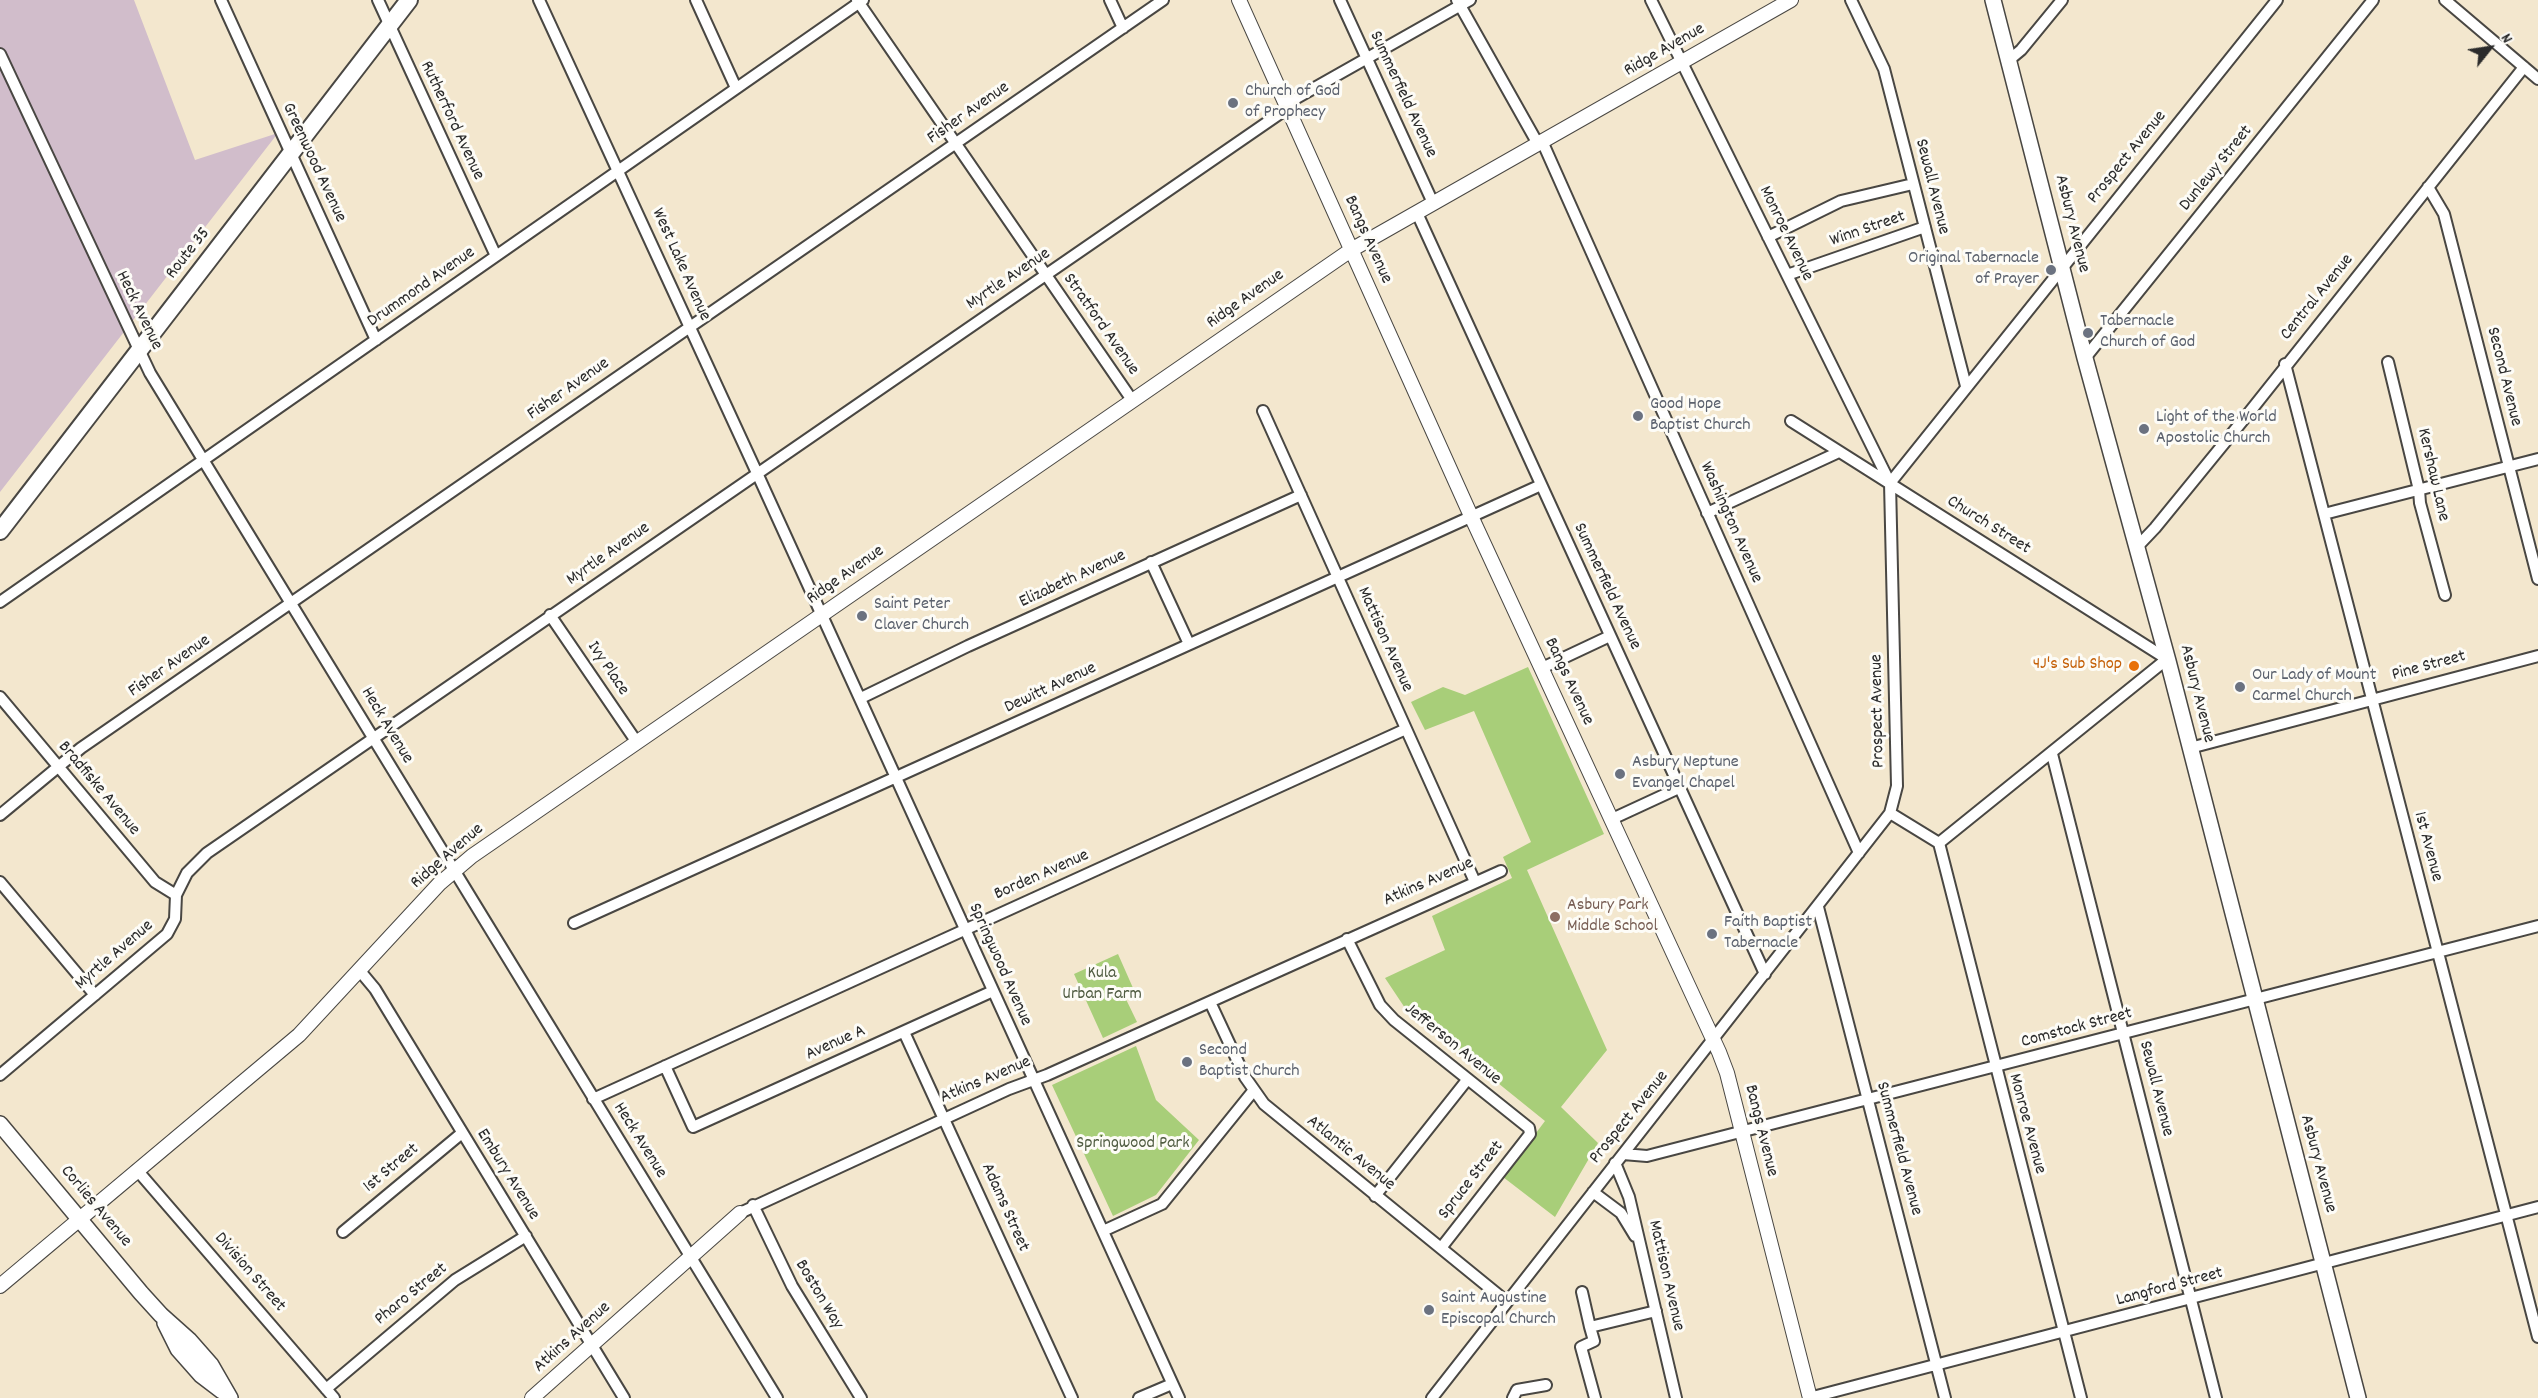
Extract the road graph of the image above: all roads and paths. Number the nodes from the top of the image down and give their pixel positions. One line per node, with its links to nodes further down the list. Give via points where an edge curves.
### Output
1 (221, 0): 33 (street, Greenwood Avenue)
2 (378, 0): 21 (street, Rutherford Avenue)
3 (409, 0): 21 (main road, Route 35)
4 (539, 0): 34 (street, West Lake Avenue)
5 (696, 0): 29 (street)
6 (1110, 0): 22 (street)
7 (1163, 0): 22 (street, Fisher Avenue)
8 (1239, 0): 30 (street, Bangs Avenue)
9 (1340, 0): 24 (street, Summerfield Avenue)
10 (1470, 0): 20 (street, Myrtle Avenue)
11 (1652, 0): 26 (street, Monroe Avenue)
12 (1791, 0): 26 (street, Ridge Avenue)
13 (1851, 0): 35 (street, Sewall Avenue, via 1884,69)
14 (1993, 0): 25 (main road, Asbury Avenue)
15 (2062, 0): 25 (street)
16 (2277, 0): 43 (street, Prospect Avenue)
17 (2373, 0): 49 (street, Dunlewy Street)
18 (860, 1): 29 (street, Drummond Avenue); 32 (street, Stratford Avenue)
19 (2451, 2): 27 (street)
20 (1458, 3): 24 (street, Myrtle Avenue); 31 (street, Washington Avenue)
21 (389, 26): 33 (main road, Route 35); 42 (street, Rutherford Avenue)
22 (1123, 28): 32 (street, Fisher Avenue)
23 (0, 54): 48 (street, Heck Avenue)
24 (1367, 58): 30 (street, Myrtle Avenue); 37 (street, Summerfield Avenue)
25 (2009, 60): 43 (main road, Asbury Avenue)
26 (1682, 61): 31 (street, Ridge Avenue); 40 (street, Monroe Avenue)
27 (2524, 67): 28 (street); 36 (street, Central Avenue)
28 (2538, 80)
29 (736, 88): 34 (street, Drummond Avenue)
30 (1287, 106): 41 (street, Bangs Avenue); 44 (street, Myrtle Avenue)
31 (1540, 142): 37 (street, Ridge Avenue); 65 (street, Washington Avenue)
32 (956, 144): 44 (street, Stratford Avenue); 46 (street, Fisher Avenue)
33 (291, 153): 47 (street, Greenwood Avenue); 48 (main road, Route 35)
34 (619, 171): 42 (street, Drummond Avenue); 46 (street, West Lake Avenue)
35 (1913, 183): 39 (street, Sewall Avenue); 40 (street, Winn Street, via 1841,201)
36 (2428, 187): 51 (street, Central Avenue); 59 (street, Second Avenue, via 2444,214)
37 (1433, 203): 38 (street, Ridge Avenue)
38 (1417, 213): 41 (street, Ridge Avenue); 62 (street, Summerfield Avenue)
39 (1925, 227): 45 (street, Winn Street); 52 (street, Sewall Avenue)
40 (1768, 237): 45 (street, Monroe Avenue)
41 (1352, 250): 53 (street, Ridge Avenue); 67 (street, Bangs Avenue)
42 (496, 256): 47 (street, Drummond Avenue)
43 (2062, 266): 49 (main road, Asbury Avenue); 52 (street, Prospect Avenue)
44 (1046, 275): 53 (street, Stratford Avenue); 60 (street, Myrtle Avenue)
45 (1787, 275): 61 (street, Monroe Avenue)
46 (690, 327): 60 (street, West Lake Avenue); 76 (street, Fisher Avenue)
47 (376, 340): 58 (street, Drummond Avenue)
48 (139, 351): 58 (street, Heck Avenue); 68 (main road, Route 35)
49 (2085, 358): 70 (main road, Asbury Avenue)
50 (2388, 362): 63 (street, Kershaw Lane)
51 (2285, 364): 66 (street, 1st Avenue); 70 (street, Central Avenue)
52 (1966, 386): 61 (street, Prospect Avenue)
53 (1132, 400): 77 (street, Ridge Avenue)
54 (1263, 411): 64 (street, Mattison Avenue)
55 (1791, 421): 56 (street, Church Street)
56 (1839, 452): 61 (street, Church Street); 65 (street)
57 (2538, 459): 59 (street)
58 (203, 460): 75 (street, Drummond Avenue); 76 (street, Heck Avenue)
59 (2509, 467): 63 (street); 73 (street, Second Avenue)
60 (758, 473): 69 (street, West Lake Avenue); 78 (street, Myrtle Avenue)
61 (1890, 483): 82 (street, Church Street); 95 (street, Prospect Avenue, via 1897,786)
62 (1541, 485): 67 (street, Dewitt Avenue); 79 (street, Summerfield Avenue)
63 (2419, 490): 66 (street); 74 (street, Kershaw Lane)
64 (1301, 495): 71 (street, Elizabeth Avenue); 72 (street, Mattison Avenue)
65 (1707, 513): 99 (street, Washington Avenue)
66 (2324, 514): 86 (street, 1st Avenue)
67 (1472, 516): 72 (street, Dewitt Avenue); 83 (street, Bangs Avenue)
68 (0, 531)
69 (790, 545): 77 (street, Springwood Avenue)
70 (2136, 548): 82 (main road, Asbury Avenue)
71 (1151, 562): 80 (street); 85 (street, Elizabeth Avenue)
72 (1338, 577): 80 (street, Dewitt Avenue); 87 (street, Mattison Avenue)
73 (2538, 579)
74 (2445, 595)
75 (0, 602)
76 (291, 603): 88 (street, Heck Avenue); 92 (street, Fisher Avenue)
77 (822, 614): 85 (street, Springwood Avenue); 89 (street, Ridge Avenue)
78 (550, 615): 88 (street, Myrtle Avenue); 89 (street, Ivy Place)
79 (1610, 636): 83 (street); 94 (street, Summerfield Avenue)
80 (1189, 644): 93 (street, Dewitt Avenue)
81 (2538, 656): 86 (street, Pine Street)
82 (2167, 659): 90 (main road, Asbury Avenue); 91 (street)
83 (1542, 668): 97 (street, Bangs Avenue)
84 (0, 698): 92 (street, Bradfiske Avenue)
85 (861, 698): 93 (street, Springwood Avenue)
86 (2372, 699): 90 (street, Pine Street); 110 (street, 1st Avenue)
87 (1406, 729): 103 (street, Mattison Avenue); 108 (street, Borden Avenue)
88 (373, 738): 100 (street, Heck Avenue); 104 (street, Myrtle Avenue, via 207,853 187,873)
89 (636, 741): 100 (street, Ridge Avenue)
90 (2190, 748): 115 (main road, Asbury Avenue)
91 (2052, 753): 98 (street); 118 (street, Sewall Avenue)
92 (58, 766): 96 (street, Fisher Avenue); 104 (street, Bradfiske Avenue, via 155,882)
93 (896, 778): 106 (street, Dewitt Avenue); 108 (street, Springwood Avenue)
94 (1680, 788): 97 (street); 112 (street, Summerfield Avenue)
95 (1890, 813): 98 (street); 99 (street, Prospect Avenue)
96 (0, 815)
97 (1612, 819): 119 (street, Bangs Avenue)
98 (1939, 843): 121 (street, Monroe Avenue)
99 (1859, 853): 105 (street, Prospect Avenue)
100 (454, 870): 111 (street, Ridge Avenue); 126 (street, Heck Avenue)
101 (1501, 871): 103 (street, Atkins Avenue)
102 (0, 882): 114 (street)
103 (1475, 882): 109 (street, Atkins Avenue)
104 (176, 895): 114 (street, Myrtle Avenue, via 175,919 167,934)
105 (1818, 907): 112 (street, Prospect Avenue); 127 (street, Summerfield Avenue)
106 (574, 924)
107 (2538, 926): 110 (street, Comstock Street)
108 (965, 929): 113 (street, Springwood Avenue); 120 (street, Borden Avenue)
109 (1347, 939): 116 (street, Atkins Avenue); 124 (street, Jefferson Avenue, via 1380,1005 1406,1032)
110 (2438, 953): 115 (street, Comstock Street); 141 (street, 1st Avenue)
111 (360, 970): 130 (street, Embury Avenue); 135 (street, Ridge Avenue, via 298,1035)
112 (1765, 974): 119 (street, Prospect Avenue)
113 (993, 991): 117 (street, Avenue A); 123 (street, Springwood Avenue)
114 (95, 995): 122 (street, Myrtle Avenue)
115 (2254, 1000): 118 (street, Comstock Street); 149 (main road, Asbury Avenue)
116 (1210, 1002): 123 (street, Atkins Avenue); 125 (street, Atlantic Avenue)
117 (904, 1032): 120 (street, Avenue A, via 693,1127); 128 (street, Adams Street)
118 (2124, 1034): 121 (street, Comstock Street); 152 (street, Sewall Avenue)
119 (1713, 1040): 131 (street, Bangs Avenue, via 1727,1073); 133 (street, Prospect Avenue)
120 (664, 1066): 126 (street, Borden Avenue)
121 (1995, 1067): 127 (street, Comstock Street); 156 (street, Monroe Avenue)
122 (0, 1075)
123 (1034, 1080): 128 (street, Atkins Avenue); 143 (street, Springwood Avenue)
124 (1467, 1080): 132 (street, Jefferson Avenue, via 1528,1128); 137 (street)
125 (1254, 1090): 137 (street, Atlantic Avenue, via 1277,1116); 143 (street, via 1162,1204)
126 (594, 1099): 148 (street, Heck Avenue)
127 (1868, 1100): 131 (street, Comstock Street); 159 (street, Summerfield Avenue)
128 (945, 1118): 138 (street, Atkins Avenue); 169 (street, Adams Street)
129 (0, 1124): 142 (main road, Corlies Avenue)
130 (462, 1133): 144 (street, 1st Street); 145 (street, Embury Avenue)
131 (1742, 1133): 133 (street, Comstock Street, via 1647,1156); 176 (street, Bangs Avenue)
132 (1530, 1134): 146 (street, Spruce Street)
133 (1623, 1154): 134 (street, Prospect Avenue)
134 (1615, 1163): 136 (street, Prospect Avenue); 147 (street, Mattison Avenue, via 1629,1197)
135 (137, 1170): 142 (street, Ridge Avenue); 162 (street, Division Street)
136 (1593, 1192): 147 (street, via 1621,1213); 153 (street, Prospect Avenue)
137 (1375, 1197): 146 (street, Atlantic Avenue)
138 (753, 1205): 140 (street, Atkins Avenue); 168 (street, Boston Way, via 792,1286)
139 (2538, 1207): 141 (street, Langford Street)
140 (740, 1213): 148 (street, Atkins Avenue)
141 (2506, 1216): 149 (street, Langford Street); 157 (street, 1st Avenue)
142 (80, 1219): 150 (street, Ridge Avenue); 163 (main road, Corlies Avenue, via 161,1316 211,1365)
143 (1103, 1231): 160 (street, Springwood Avenue)
144 (343, 1232)
145 (526, 1236): 158 (street, Embury Avenue); 162 (street, Pharo Street, via 455,1280)
146 (1441, 1248): 153 (street, Atlantic Avenue)
147 (1642, 1249): 154 (street, Mattison Avenue)
148 (690, 1257): 158 (street, Atkins Avenue); 167 (street, Heck Avenue)
149 (2323, 1264): 152 (street, Langford Street); 180 (main road, Asbury Avenue)
150 (0, 1286)
151 (1582, 1292): 155 (street)
152 (2191, 1300): 156 (street, Langford Street); 179 (street, Sewall Avenue)
153 (1507, 1302): 172 (street, Prospect Avenue)
154 (1656, 1311): 155 (street); 175 (street, Mattison Avenue)
155 (1590, 1327): 174 (street, via 1594,1341 1581,1347)
156 (2063, 1332): 159 (street, Langford Street); 178 (street, Monroe Avenue)
157 (2538, 1338)
158 (591, 1345): 165 (street, Atkins Avenue); 166 (street, Embury Avenue)
159 (1937, 1365): 176 (street, Langford Street); 177 (street, Summerfield Avenue)
160 (1172, 1384): 170 (street); 171 (street, Springwood Avenue)
161 (1546, 1385): 173 (street, via 1517,1390)
162 (326, 1389): 164 (street, Division Street)
163 (229, 1397)
164 (334, 1398)
165 (532, 1398)
166 (624, 1398)
167 (777, 1398)
168 (861, 1398)
169 (1072, 1398)
170 (1139, 1398)
171 (1179, 1398)
172 (1432, 1398)
173 (1513, 1398)
174 (1595, 1398)
175 (1676, 1398)
176 (1810, 1398)
177 (1945, 1398)
178 (2081, 1398)
179 (2216, 1398)
180 (2358, 1398)

